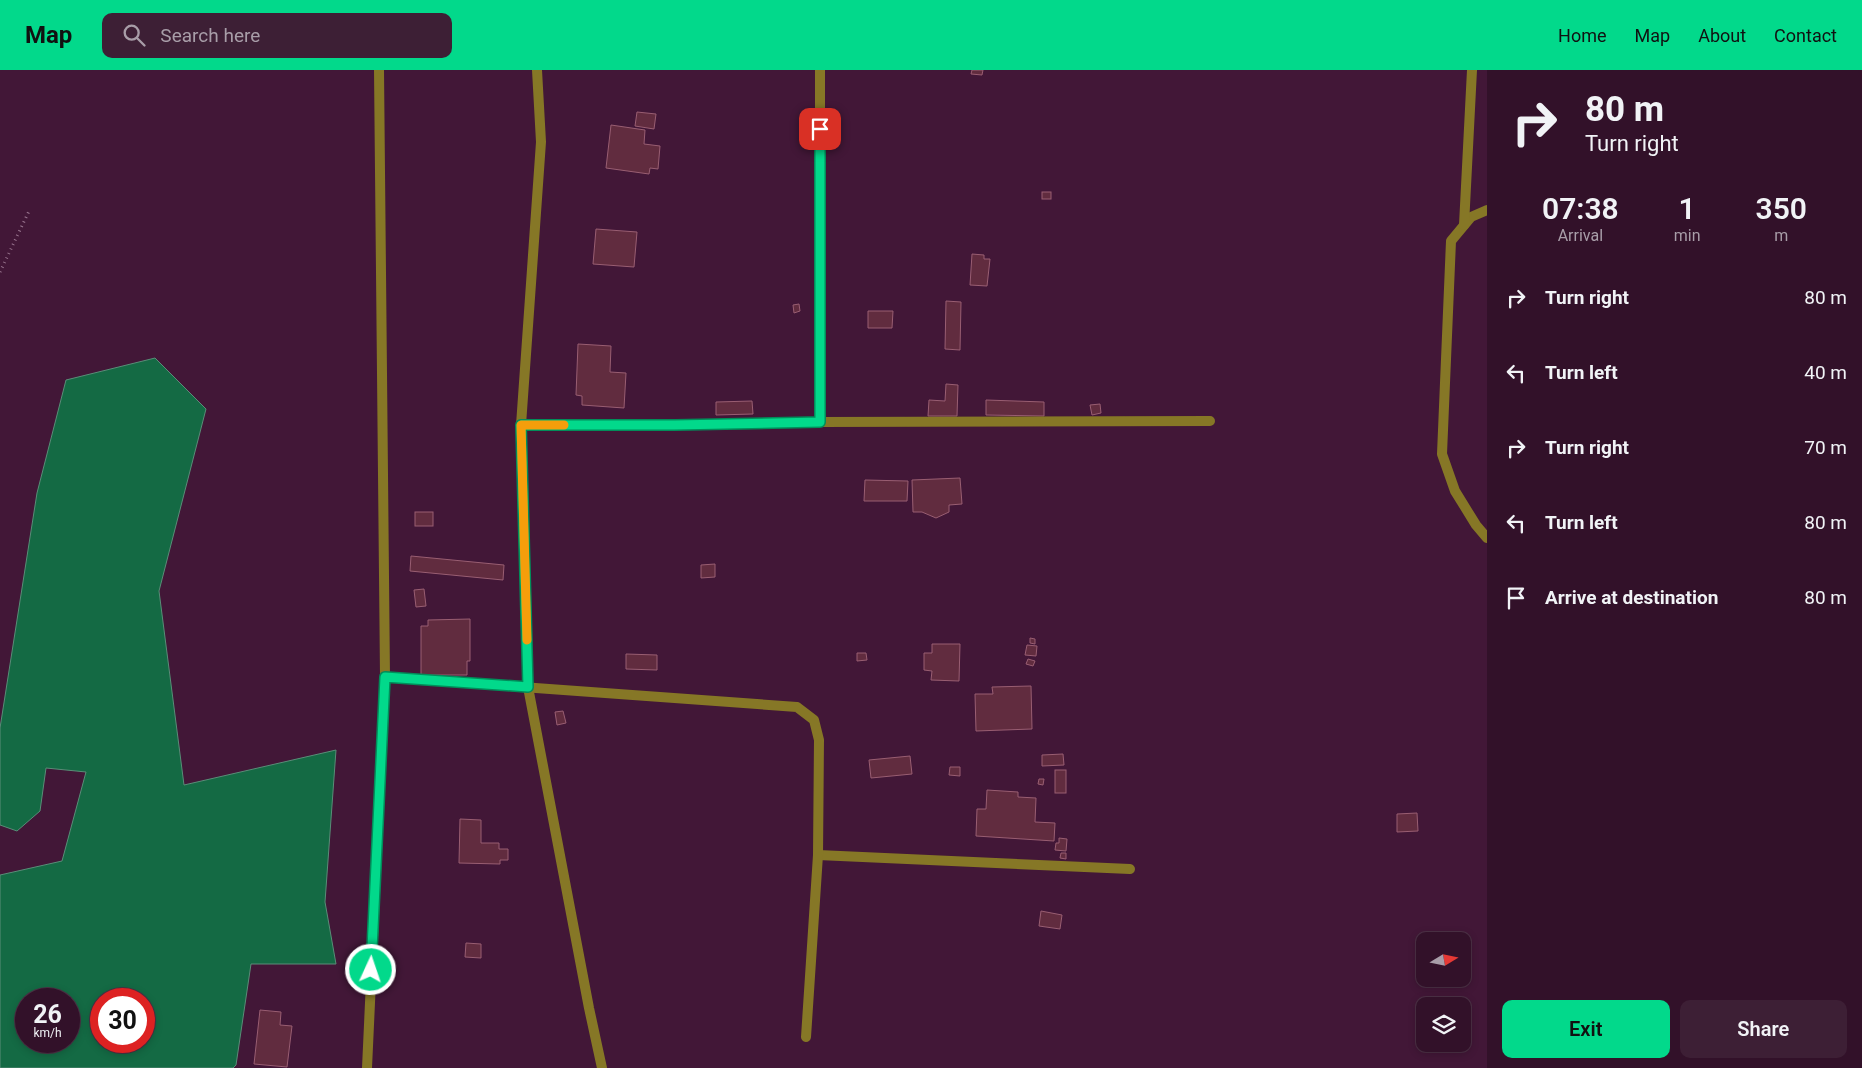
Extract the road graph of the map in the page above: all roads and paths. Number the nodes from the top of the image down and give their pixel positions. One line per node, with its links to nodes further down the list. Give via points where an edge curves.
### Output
1 (379, 70): 13 (street)
2 (537, 70): 11 (street, via 540,142)
3 (820, 70): 10 (street)
4 (1472, 70): 7 (street)
5 (30, 209): 8 (path)
6 (1487, 210): 7 (street, via 1471,217)
7 (1464, 225): 12 (street, via 1451,241 1442,454 1455,491)
8 (0, 272)
9 (1210, 421): 10 (street)
10 (820, 422): 11 (street)
11 (521, 425): 14 (street)
12 (1487, 538)
13 (385, 677): 14 (street); 18 (street)
14 (528, 687): 15 (street, via 797,707 814,720 819,740); 19 (street)
15 (818, 855): 16 (street); 17 (street)
16 (1130, 869)
17 (806, 1037)
18 (367, 1068)
19 (602, 1068)

